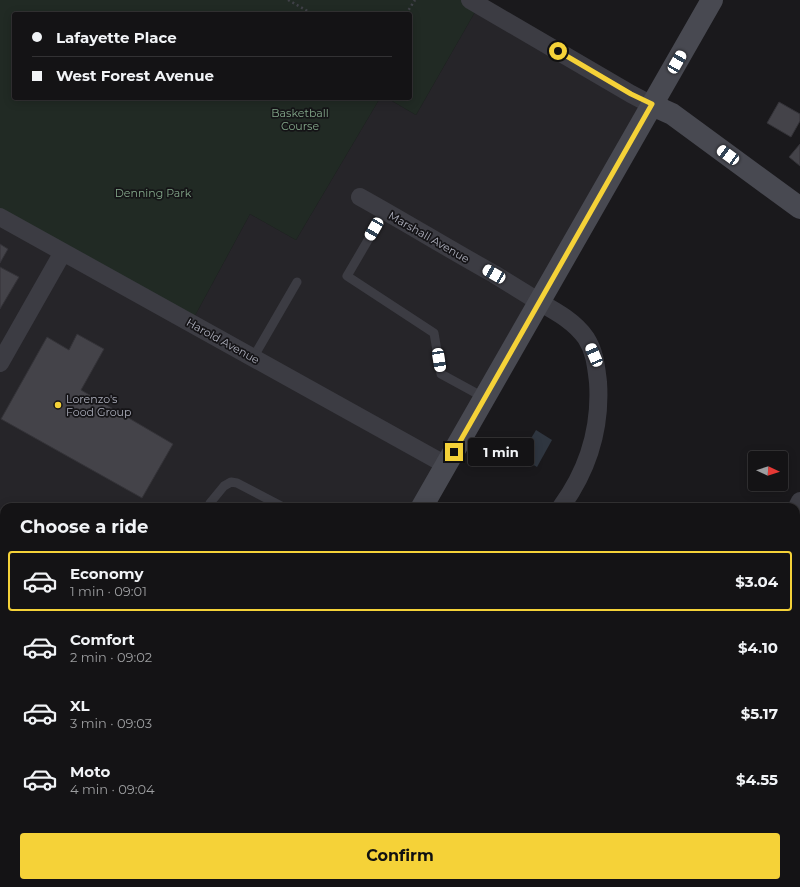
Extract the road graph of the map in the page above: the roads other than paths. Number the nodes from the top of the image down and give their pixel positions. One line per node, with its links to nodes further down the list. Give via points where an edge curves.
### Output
1 (470, 0): 3 (street)
2 (712, 0): 3 (street)
3 (652, 104): 5 (street, via 672,114); 10 (street)
4 (360, 197): 6 (street, Marshall Avenue)
5 (800, 208)
6 (384, 211): 10 (street, Marshall Avenue); 13 (lane, via 347,276 434,333 441,374)
7 (0, 217): 8 (street, Harold Avenue)
8 (63, 252): 11 (street, Harold Avenue); 12 (street)
9 (297, 282): 11 (lane)
10 (540, 302): 13 (street); 18 (street, Marshall Avenue, via 580,330 590,346 596,366 596,432 581,475)
11 (253, 358): 14 (street, Harold Avenue)
12 (0, 363)
13 (485, 398): 14 (street)
14 (446, 465): 17 (street)
15 (210, 503): 16 (lane, via 224,486 231,482 238,483)
16 (276, 503)
17 (424, 503)
18 (564, 503)

